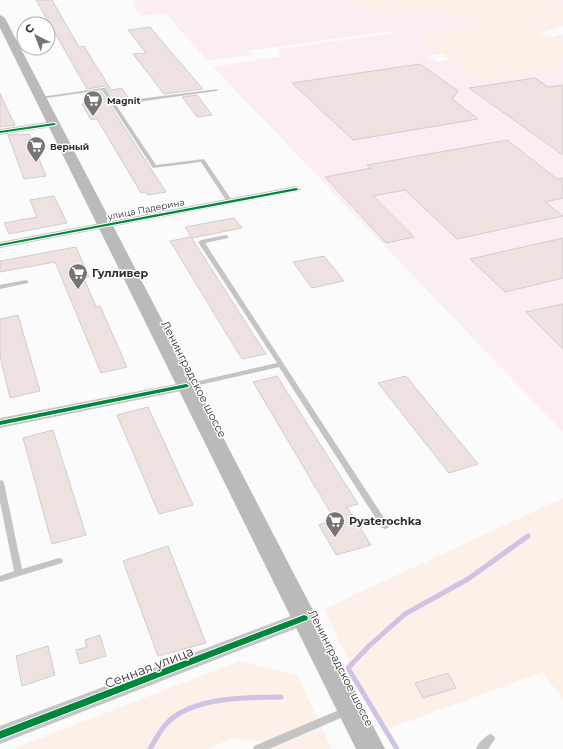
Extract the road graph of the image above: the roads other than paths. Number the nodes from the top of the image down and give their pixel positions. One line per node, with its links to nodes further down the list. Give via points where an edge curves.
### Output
1 (1, 23): 3 (main road, Ленинградское шоссе)
2 (216, 90): 4 (lane)
3 (40, 98): 4 (lane, via 103,89); 5 (main road, Ленинградское шоссе)
4 (113, 104): 8 (lane, via 155,167 202,160)
5 (54, 124): 6 (street); 9 (main road, Ленинградское шоссе)
6 (0, 132)
7 (296, 189): 8 (street, улица Падерина)
8 (230, 202): 9 (street, улица Падерина)
9 (106, 226): 11 (street, улица Падерина); 15 (main road, Ленинградское шоссе)
10 (226, 237): 14 (lane, via 202,242)
11 (0, 245)
12 (26, 282): 13 (lane)
13 (0, 287)
14 (281, 364): 15 (lane); 18 (lane)
15 (186, 386): 16 (street); 22 (main road, Ленинградское шоссе)
16 (0, 423)
17 (0, 483): 20 (lane)
18 (385, 526)
19 (59, 561): 20 (lane)
20 (19, 573): 21 (lane)
21 (0, 579)
22 (304, 618): 23 (main road, Ленинградское шоссе); 24 (street, Сенная улица)
23 (351, 710): 26 (lane); 27 (main road, Ленинградское шоссе)
24 (0, 735)
25 (490, 739): 28 (lane)
26 (258, 749)
27 (371, 749)
28 (481, 749)

